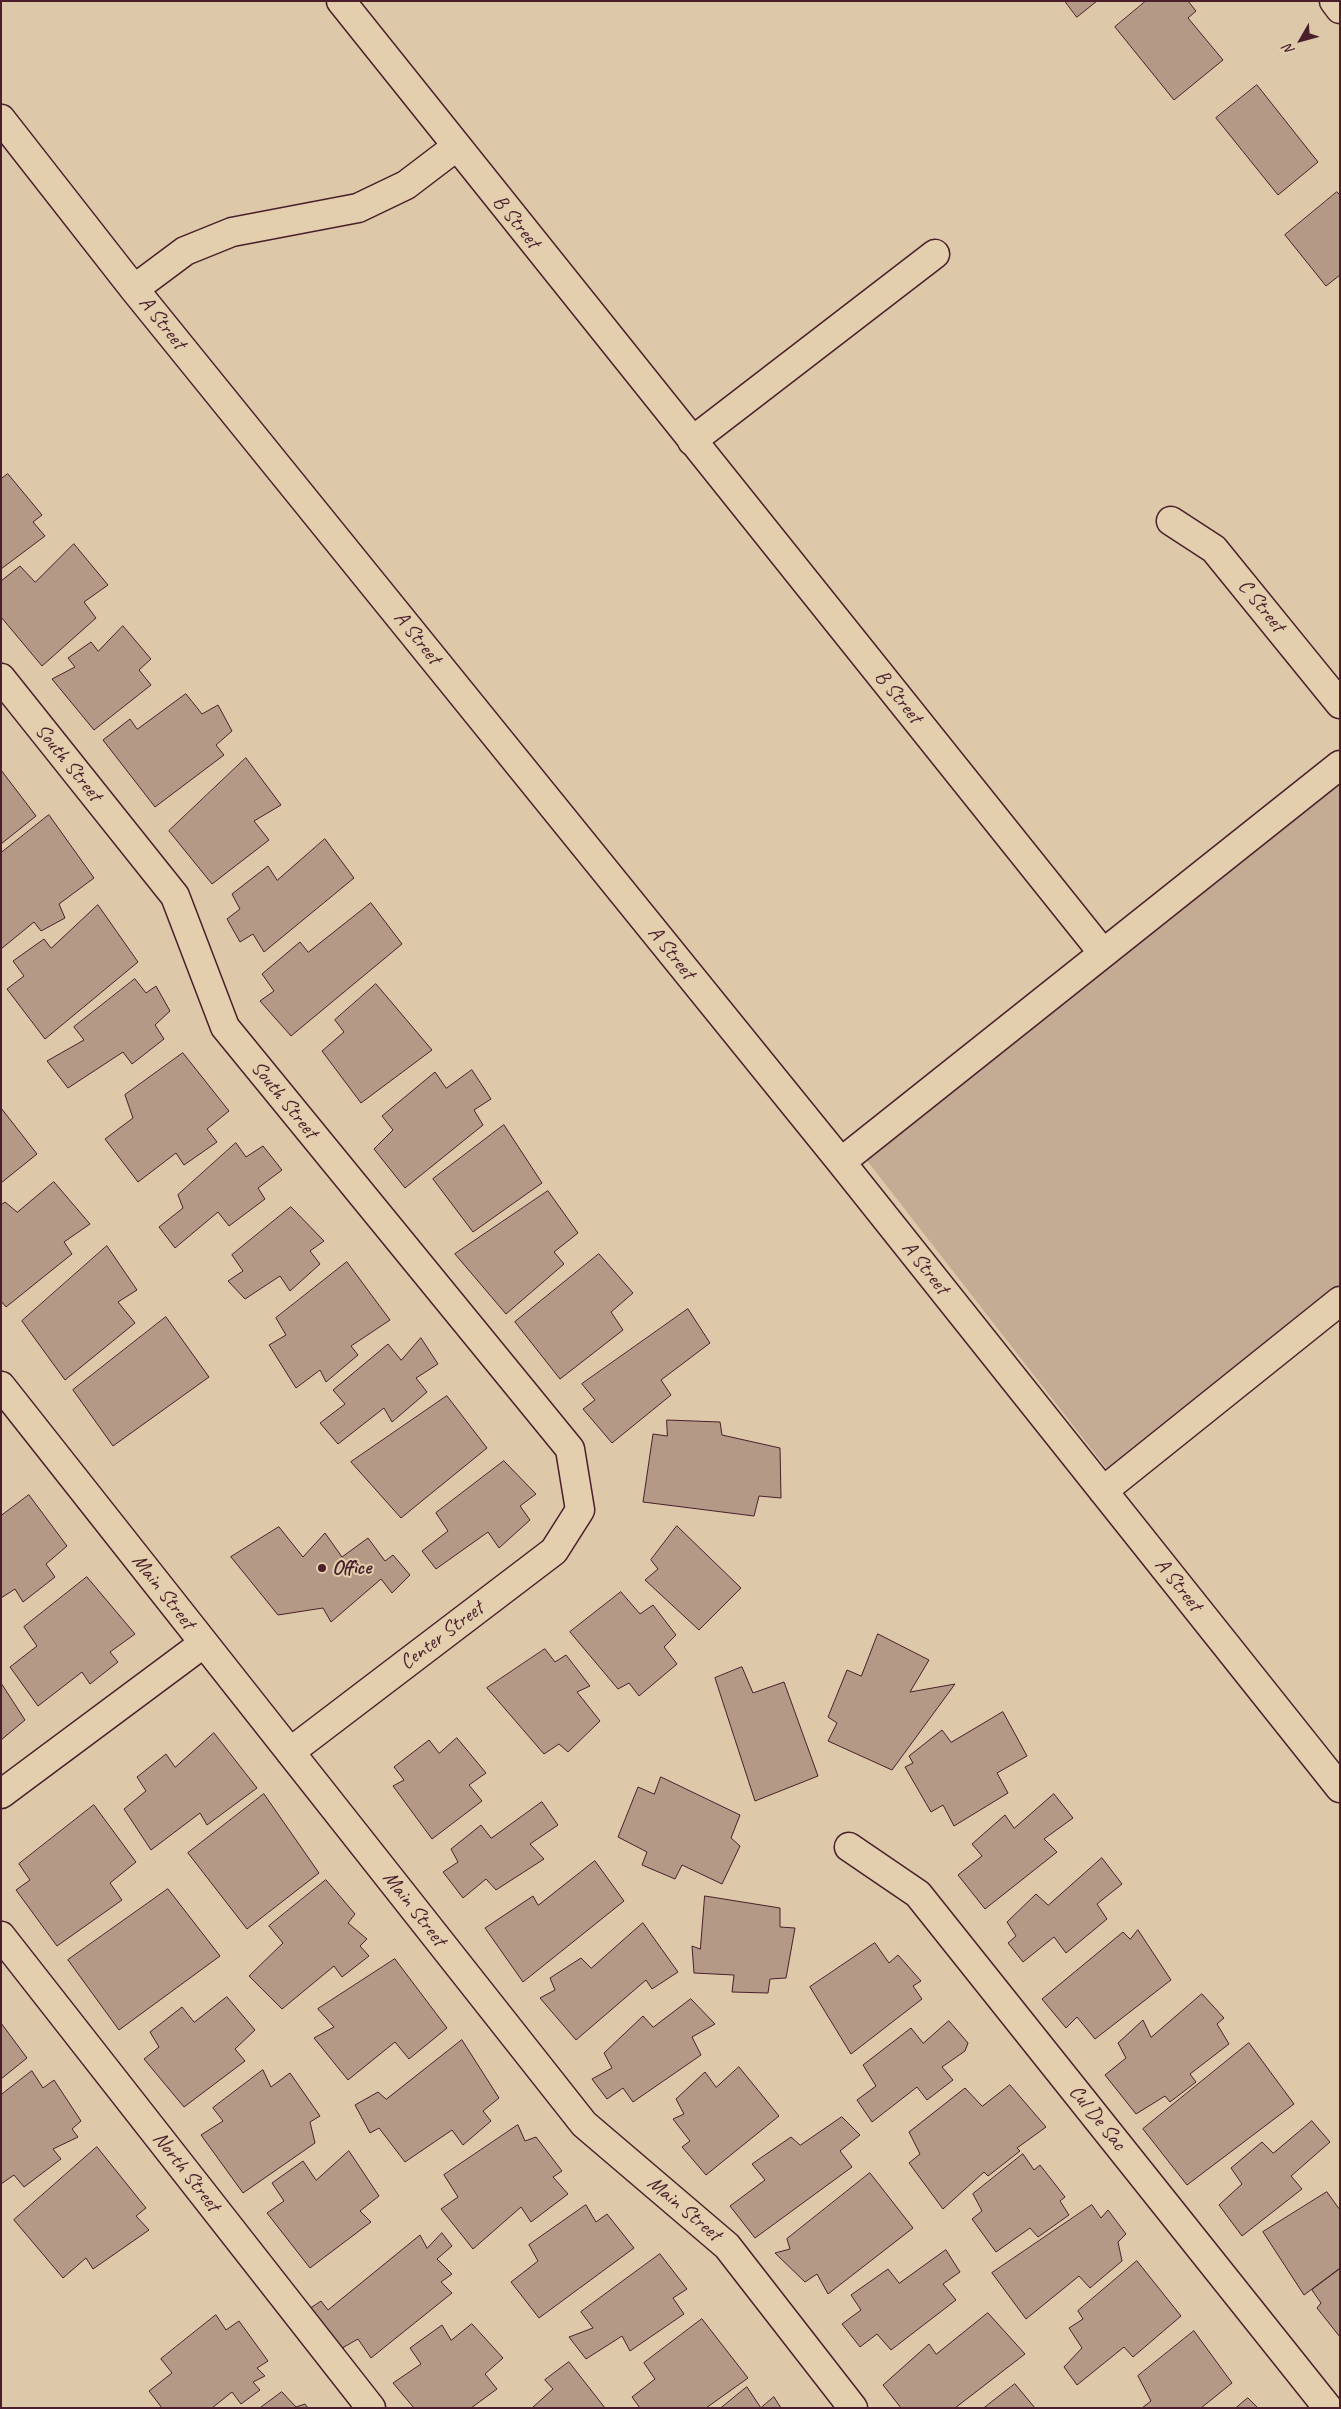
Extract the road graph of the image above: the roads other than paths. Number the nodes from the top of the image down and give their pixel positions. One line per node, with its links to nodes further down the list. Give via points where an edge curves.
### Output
1 (341, 1): 5 (street, B Street)
2 (1334, 1): 3 (street)
3 (1340, 9)
4 (1, 119): 7 (street, A Street)
5 (456, 147): 7 (street, via 406,184 358,208 232,232 185,251); 8 (street, B Street)
6 (935, 254): 8 (street)
7 (134, 289): 14 (street, A Street)
8 (692, 440): 13 (street, B Street)
9 (1171, 521): 11 (street, C Street, via 1214,549)
10 (1, 678): 18 (street, South Street, via 175,896 224,1027 570,1448)
11 (1340, 704)
12 (1340, 766): 13 (street)
13 (1104, 953): 14 (street)
14 (841, 1162): 17 (street, A Street)
15 (1340, 1301): 17 (street)
16 (1, 1386): 19 (street, Main Street)
17 (1103, 1491): 21 (street, A Street)
18 (580, 1510): 20 (street, Center Street, via 554,1551)
19 (204, 1644): 20 (street, Main Street); 22 (street)
20 (290, 1752): 26 (street, Main Street, via 584,2124 727,2246)
21 (1340, 1788)
22 (1, 1794)
23 (849, 1847): 27 (street, Cul De Sac, via 918,1894)
24 (1, 1936): 25 (street, North Street)
25 (371, 2408)
26 (853, 2408)
27 (1328, 2408)

